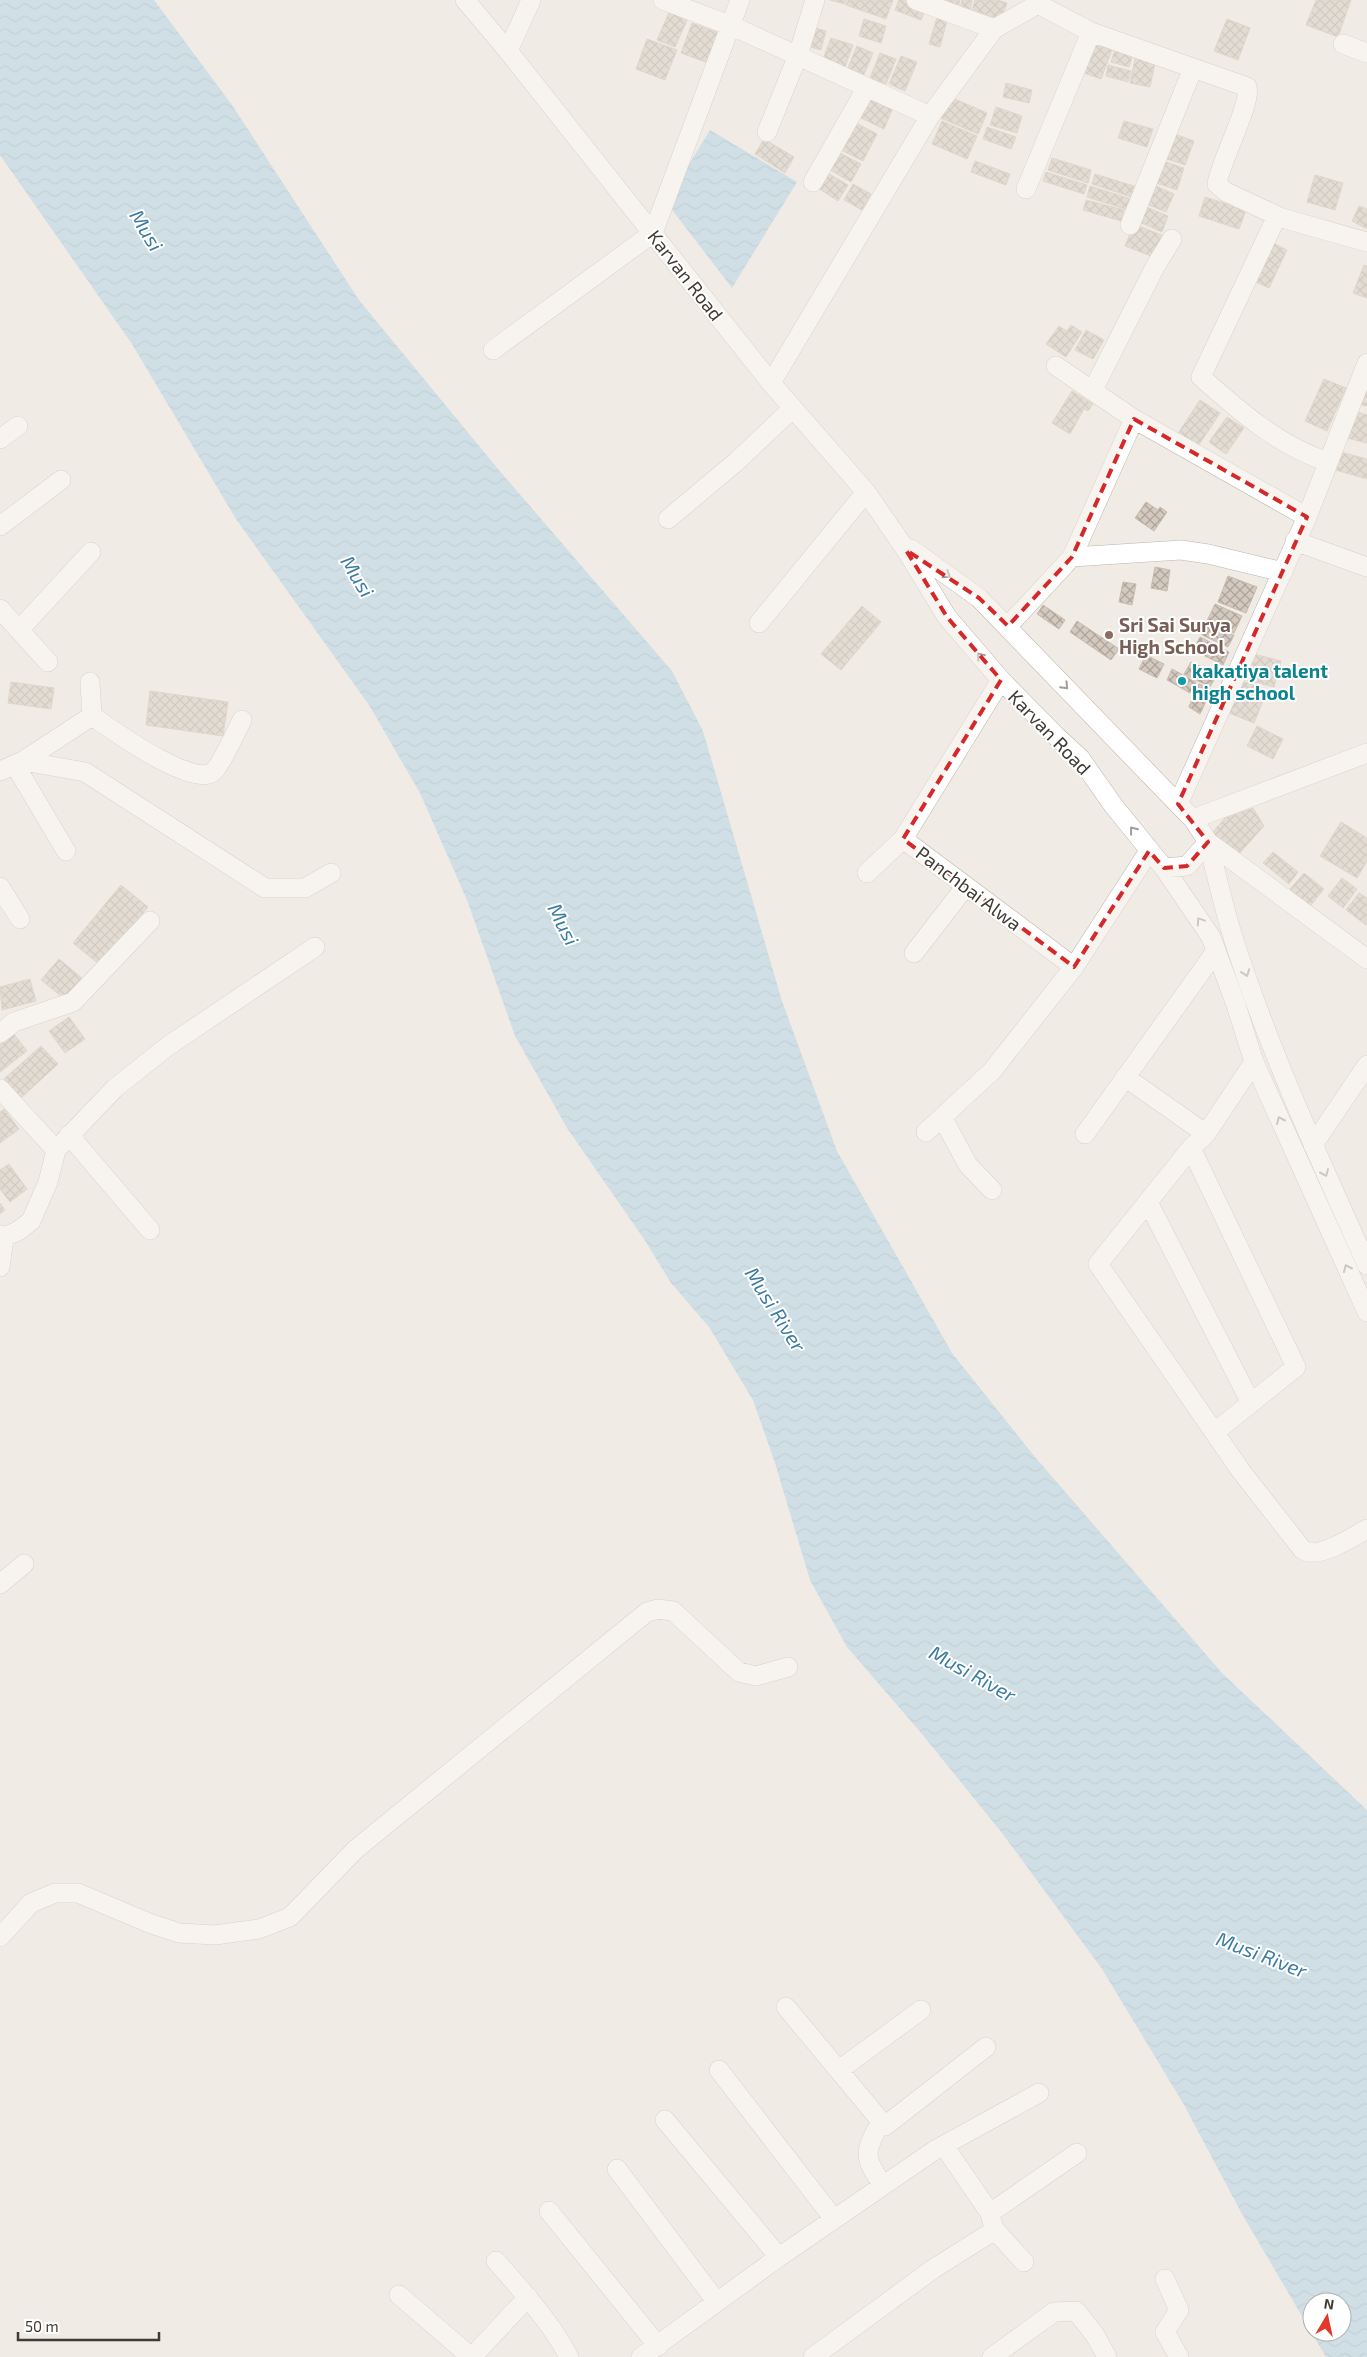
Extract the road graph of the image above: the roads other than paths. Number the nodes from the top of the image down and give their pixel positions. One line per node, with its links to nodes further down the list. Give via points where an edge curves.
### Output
1 (465, 0): 12 (street, Karvan Road)
2 (531, 0): 12 (street)
3 (663, 0): 8 (street)
4 (740, 0): 8 (street)
5 (815, 0): 14 (street)
6 (916, 0): 9 (street)
7 (1039, 2): 9 (street); 10 (street)
8 (732, 26): 14 (street); 23 (street)
9 (994, 29): 17 (street)
10 (1091, 32): 15 (street); 20 (street)
11 (1343, 44): 13 (street)
12 (508, 51): 23 (street, Karvan Road)
13 (1367, 53)
14 (798, 55): 16 (street); 18 (street)
15 (1193, 68): 21 (street, via 1247,87 1244,108 1217,184 1226,192); 22 (street)
16 (867, 87): 17 (street); 19 (street)
17 (930, 116): 29 (street)
18 (767, 132)
19 (813, 182)
20 (1026, 189)
21 (1277, 216): 25 (street, via 1299,225); 35 (street, via 1201,377 1257,424 1296,449)
22 (1130, 224)
23 (653, 233): 26 (street); 29 (street, Karvan Road)
24 (1172, 239): 30 (street)
25 (1367, 242)
26 (493, 350)
27 (1056, 366): 30 (street)
28 (1365, 374): 35 (street)
29 (770, 383): 31 (street, Karvan Road)
30 (1093, 390): 32 (street)
31 (793, 408): 37 (street, Karvan Road); 39 (street, via 736,462)
32 (1134, 419): 38 (street); 44 (street)
33 (18, 426): 34 (street)
34 (0, 439)
35 (1328, 462): 38 (street)
36 (61, 480): 40 (street)
37 (866, 492): 42 (street, Karvan Road); 48 (street)
38 (1307, 517): 41 (street)
39 (668, 519)
40 (0, 526)
41 (1295, 541): 45 (street); 46 (street)
42 (906, 550): 49 (street, Karvan Road, one-way to 49, via 911,549 979,598); 52 (street, Karvan Road, one-way to 42, via 947,616)
43 (90, 552): 50 (street)
44 (1072, 557): 46 (street, via 1181,550); 49 (street)
45 (1367, 567)
46 (1283, 572): 58 (street)
47 (0, 610): 50 (street)
48 (759, 622)
49 (1008, 626): 58 (street, Karvan Road, one-way to 58)
50 (19, 630): 51 (street)
51 (48, 662)
52 (1001, 680): 60 (street, Panchbai Alwa); 63 (street, Karvan Road, one-way to 52, via 1080,758)
53 (90, 682): 54 (street)
54 (92, 716): 55 (street, via 143,751 204,776 214,771); 57 (street)
55 (242, 720)
56 (1367, 753): 59 (street)
57 (13, 766): 62 (street); 66 (street, via 85,772 265,888 305,888)
58 (1178, 804): 59 (street, Karvan Road)
59 (1192, 819): 61 (street, Karvan Road)
60 (903, 839): 65 (street); 67 (street, Panchbai Alwa)
61 (1208, 842): 64 (street, via 1187,866); 73 (street, Karvan Road); 86 (street, one-way to 86, via 1232,934 1270,1042)
62 (66, 851)
63 (1149, 851): 64 (street, Karvan Road); 75 (street)
64 (1164, 868): 72 (street, Karvan Road, one-way to 64)
65 (867, 873)
66 (331, 874)
67 (966, 886): 74 (street); 75 (street, Panchbai Alwa)
68 (0, 888): 69 (street)
69 (20, 919)
70 (150, 921): 76 (street, via 73,1002 14,1022)
71 (316, 946): 85 (street, via 168,1046 115,1088)
72 (1216, 951): 77 (street, Karvan Road); 79 (street)
73 (1365, 952)
74 (914, 953)
75 (1074, 967): 81 (street, via 992,1071)
76 (0, 1033)
77 (1254, 1062): 84 (street); 95 (street, Karvan Road, one-way to 77)
78 (1367, 1065): 86 (street)
79 (1125, 1077): 83 (street); 84 (street)
80 (0, 1089): 88 (street)
81 (942, 1117): 82 (street); 89 (street, via 968,1165)
82 (926, 1132)
83 (1085, 1134)
84 (1206, 1134): 87 (street)
85 (69, 1136): 88 (street); 91 (street)
86 (1313, 1145): 93 (street, one-way to 93)
87 (1191, 1148): 90 (street); 96 (street, via 1296,1367)
88 (56, 1150): 92 (street, via 48,1182 31,1221 18,1231)
89 (992, 1190)
90 (1148, 1202): 96 (street); 97 (street, via 1098,1264)
91 (150, 1230)
92 (2, 1236): 94 (street)
93 (1367, 1265)
94 (0, 1268)
95 (1367, 1312)
96 (1251, 1403): 97 (street)
97 (1215, 1432): 98 (street, via 1241,1471 1306,1552 1322,1551)
98 (1367, 1529)
99 (24, 1564): 100 (street)
100 (0, 1584)
101 (788, 1667): 102 (street, via 756,1676 738,1672 673,1611 658,1609 646,1612 356,1850 290,1917 259,1929 215,1935 179,1933 78,1893 55,1893 31,1903)
102 (0, 1937)
103 (786, 2007): 107 (street)
104 (921, 2010): 107 (street)
105 (986, 2047): 110 (street, via 885,2126)
106 (719, 2070): 116 (street)
107 (839, 2070): 110 (street)
108 (1039, 2093): 111 (street)
109 (665, 2120): 118 (street)
110 (881, 2122): 114 (street, via 868,2146 870,2167)
111 (944, 2146): 114 (street); 117 (street)
112 (1076, 2153): 117 (street)
113 (617, 2168): 124 (street)
114 (884, 2185): 116 (street)
115 (549, 2212): 125 (street)
116 (834, 2219): 118 (street)
117 (992, 2222): 120 (street); 129 (street)
118 (779, 2257): 124 (street)
119 (496, 2261): 123 (street)
120 (1024, 2262)
121 (1165, 2279): 132 (street, via 1179,2310 1165,2332)
122 (400, 2295): 126 (street)
123 (528, 2298): 126 (street); 127 (street)
124 (716, 2301): 125 (street)
125 (658, 2346): 128 (street)
126 (471, 2357)
127 (569, 2357)
128 (641, 2357)
129 (813, 2357)
130 (992, 2357): 131 (street, via 1054,2312 1076,2311)
131 (1107, 2357)
132 (1180, 2357)

